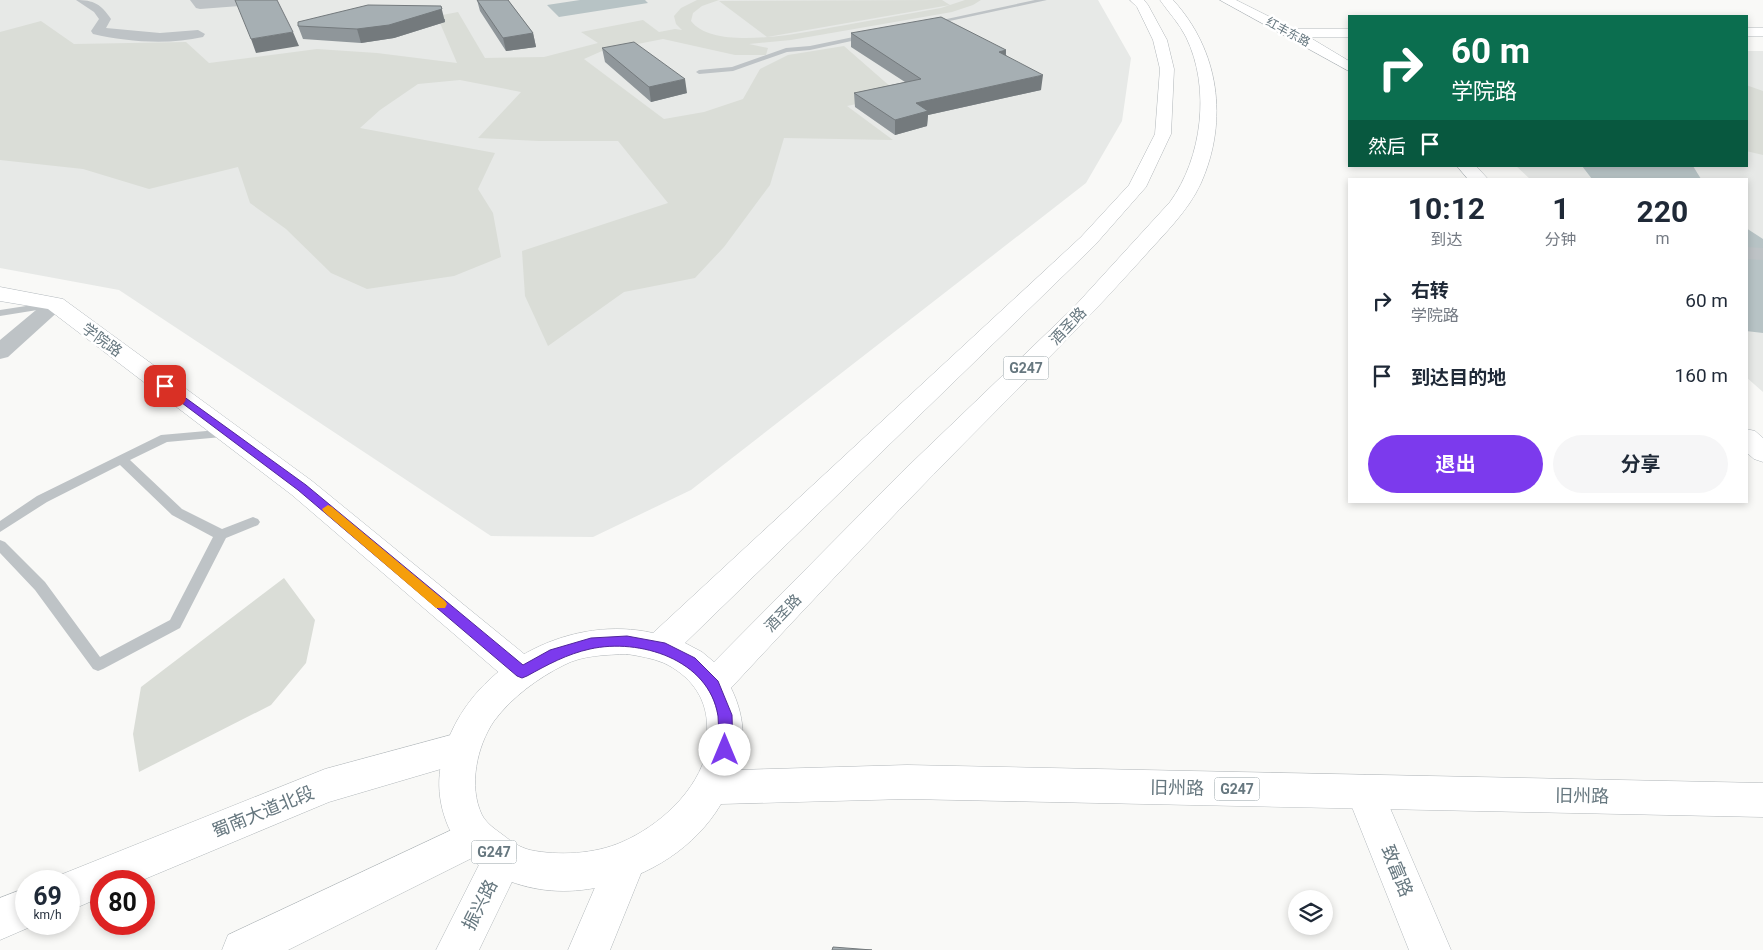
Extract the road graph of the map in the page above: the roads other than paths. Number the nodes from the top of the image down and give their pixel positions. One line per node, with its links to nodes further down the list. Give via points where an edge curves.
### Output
1 (82, 0): 13 (street, via 98,9 105,19 98,31 144,37 178,38)
2 (196, 0): 3 (street, via 200,5)
3 (265, 0)
4 (1044, 0): 8 (lane)
5 (1136, 0): 33 (main road, via 1160,40 1168,69 1163,134 1138,187 1088,241)
6 (1166, 0): 35 (main road, 酒圣路 / G247, via 1184,21 1198,47 1206,74 1208,102 1194,177 1172,213 1058,337 912,479)
7 (1226, 0): 11 (main road, 红丰东路)
8 (926, 24)
9 (1748, 32): 10 (main road)
10 (1763, 32)
11 (1292, 33): 12 (main road); 15 (main road, 红丰东路)
12 (1348, 33)
13 (198, 34)
14 (871, 36): 16 (lane, via 786,50 733,69)
15 (1348, 66)
16 (699, 72)
17 (1467, 167): 18 (main road)
18 (1478, 178)
19 (1748, 253): 20 (street)
20 (1763, 254)
21 (0, 294): 22 (main road, 学院路)
22 (55, 304): 23 (lane); 24 (street); 25 (main road, 学院路)
23 (0, 312)
24 (0, 352)
25 (228, 433): 28 (lane, via 165,438); 34 (main road, 学院路, via 302,488)
26 (1748, 439): 27 (main road)
27 (1763, 454)
28 (122, 460): 30 (lane, via 42,499); 31 (lane, via 177,512)
29 (254, 522): 31 (lane)
30 (0, 527)
31 (221, 536): 32 (lane, via 175,624 98,666 40,586)
32 (0, 544)
33 (660, 646): 34 (main road, G247, via 627,641 591,643 555,654); 35 (main road, via 690,662)
34 (522, 672): 36 (main road, G247, via 485,706 475,719)
35 (713, 685): 37 (main road, G247, via 725,715 725,750)
36 (462, 748): 40 (main road, G247, via 456,779 460,809); 42 (main road, 蜀南大道北段, via 325,786)
37 (712, 787): 38 (main road, 旧州路 / G247, via 907,782); 41 (main road, G247, via 684,823 661,842)
38 (1365, 792): 39 (main road, 旧州路 / G247); 48 (main road, 致富路)
39 (1763, 800)
40 (489, 848): 41 (main road, G247, via 540,872 582,872); 45 (main road); 46 (main road, 振兴路)
41 (626, 861): 47 (main road)
42 (80, 886)
43 (15, 913): 44 (main road)
44 (0, 919)
45 (243, 950)
46 (457, 950)
47 (589, 950)
48 (1430, 950)

